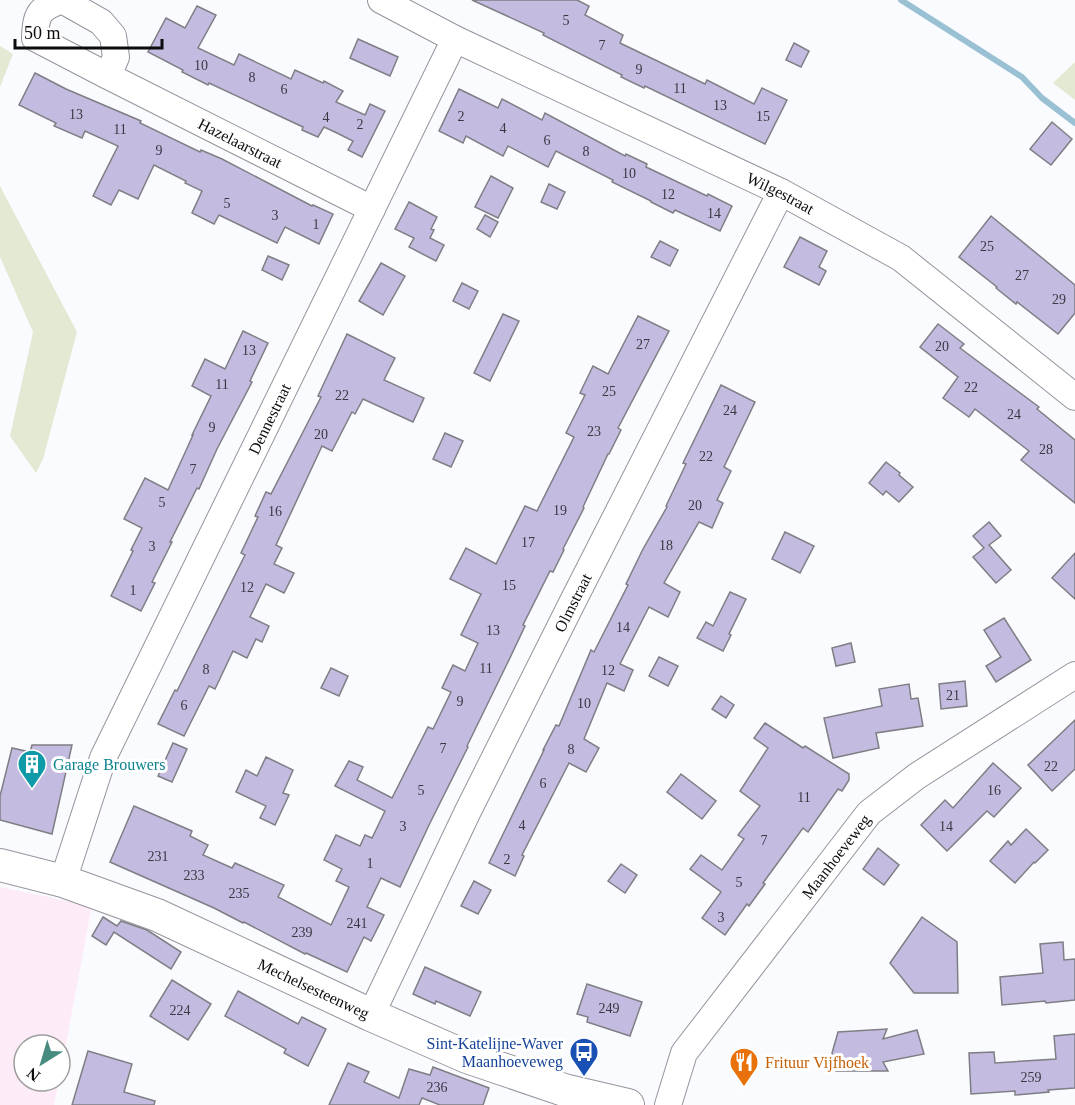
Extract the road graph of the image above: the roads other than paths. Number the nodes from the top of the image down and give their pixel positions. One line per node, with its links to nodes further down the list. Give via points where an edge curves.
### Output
1 (381, 0): 2 (street)
2 (455, 39): 4 (street, Wilgestraat); 5 (street, Dennestraat)
3 (108, 76): 5 (street, Hazelaarstraat)
4 (781, 192): 6 (street, Wilgestraat, via 901,258); 10 (street, Olmstraat, via 567,613)
5 (372, 209): 9 (street, Dennestraat, via 103,758)
6 (1075, 397)
7 (1075, 675): 12 (street, Maanhoeveweg, via 916,776 869,813 684,1053)
8 (0, 865): 9 (main road, Mechelsesteenweg)
9 (63, 881): 10 (main road, Mechelsesteenweg, via 157,915)
10 (370, 1015): 11 (main road, Mechelsesteenweg, via 467,1057 564,1090)
11 (628, 1105)
12 (668, 1105)

